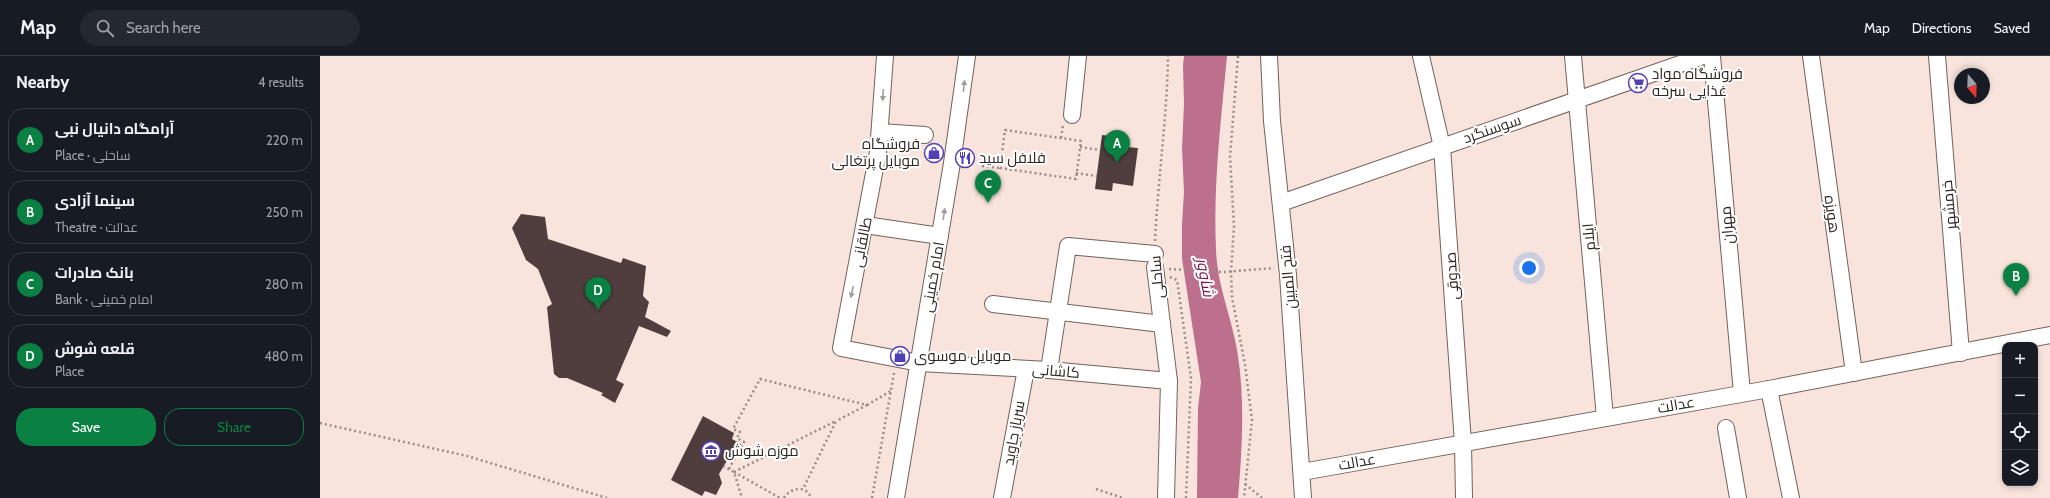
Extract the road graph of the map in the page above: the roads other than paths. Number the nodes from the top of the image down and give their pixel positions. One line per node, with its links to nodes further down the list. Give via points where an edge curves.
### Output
1 (885, 56): 13 (street, طالقانی, one-way to 13)
2 (967, 56): 18 (street, امام خمینی, one-way to 2)
3 (1078, 56): 12 (street)
4 (1268, 56): 16 (street, فتح المبین)
5 (1421, 56): 15 (street, صدوقی)
6 (1573, 56): 11 (street, ایلام)
7 (1703, 56): 11 (street, سوسنگرد)
8 (1712, 56): 30 (street, مهران)
9 (1811, 56): 27 (street, هویزه)
10 (1937, 56): 23 (street, خرمشهر)
11 (1577, 100): 15 (street, سوسنگرد); 31 (street, ایلام)
12 (1072, 115)
13 (880, 132): 14 (street); 17 (street, طالقانی)
14 (925, 135)
15 (1442, 146): 16 (street, سوسنگرد); 33 (street, صدوقی)
16 (1281, 203): 34 (street, فتح المبین)
17 (865, 224): 18 (street); 24 (street, طالقانی, one-way to 24, via 841,348)
18 (940, 236): 24 (street, امام خمینی)
19 (993, 304): 20 (street)
20 (1058, 312): 21 (street); 21 (street, ساحلی, via 1068,246 1160,263); 26 (street)
21 (1162, 324): 28 (street, ساحلی)
22 (2050, 335): 23 (street, عدالت)
23 (1961, 353): 27 (street, عدالت)
24 (919, 363): 25 (street, کاشانی); 35 (street, امام خمینی)
25 (1026, 369): 26 (street, کاشانی); 36 (street, سرباز جاوید)
26 (1049, 370): 28 (street, کاشانی)
27 (1854, 373): 29 (street, عدالت)
28 (1169, 382): 37 (street, ساحلی)
29 (1769, 389): 30 (street, عدالت); 41 (street)
30 (1742, 393): 31 (street, عدالت)
31 (1605, 418): 33 (street, عدالت)
32 (1726, 428): 40 (street)
33 (1463, 443): 34 (street, عدالت); 39 (street, صدوقی)
34 (1302, 472): 38 (street, فتح المبین)
35 (896, 498)
36 (1002, 498)
37 (1166, 498)
38 (1303, 498)
39 (1464, 498)
40 (1738, 498)
41 (1791, 498)

